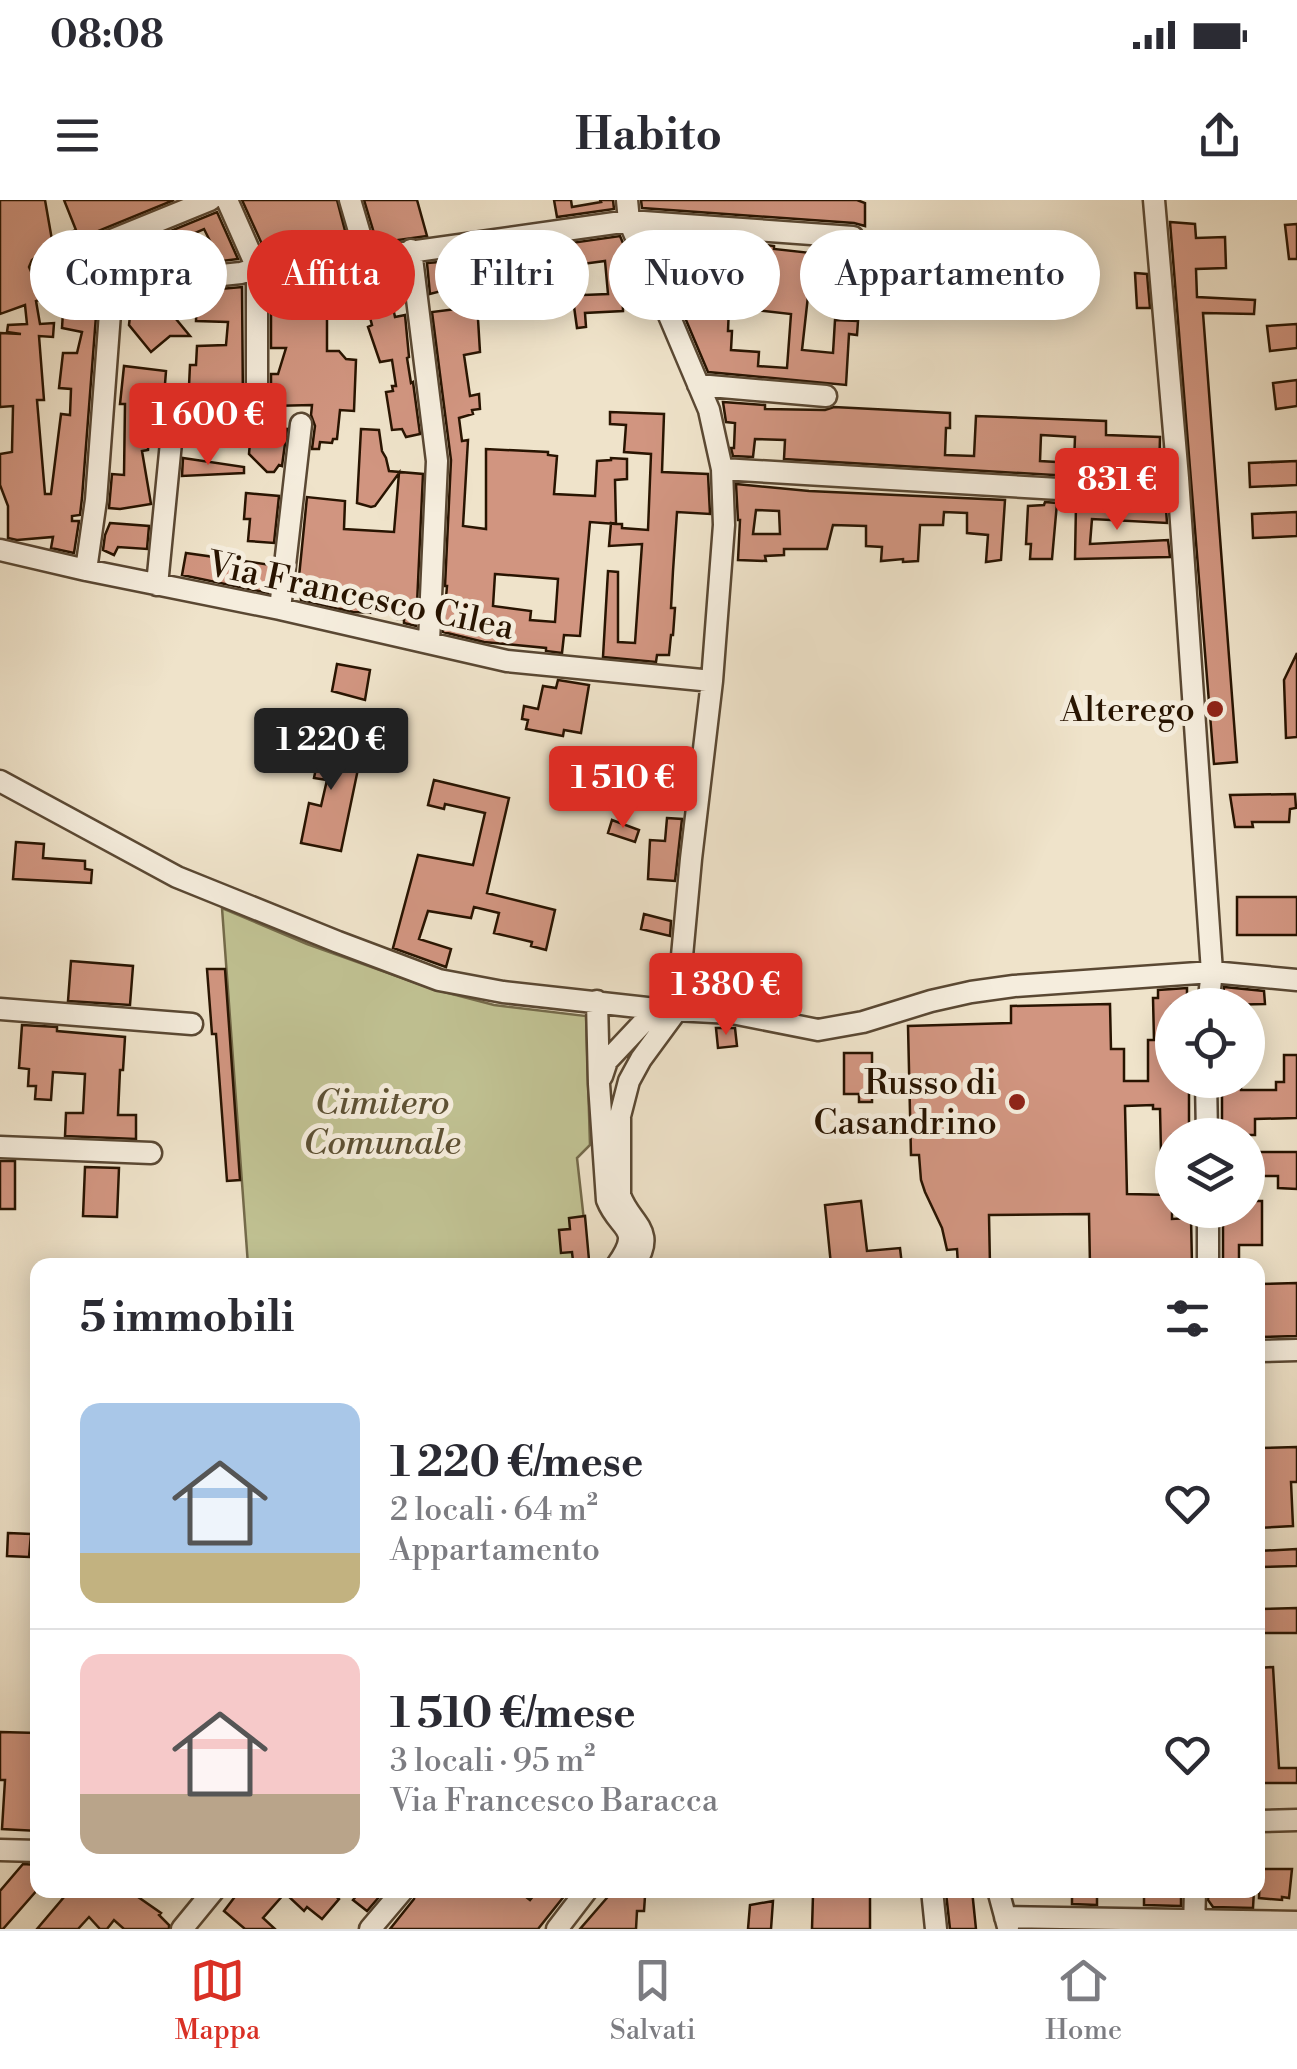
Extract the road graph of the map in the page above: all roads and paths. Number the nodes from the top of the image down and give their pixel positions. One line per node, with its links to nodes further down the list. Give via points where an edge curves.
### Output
1 (210, 200): 6 (street)
2 (227, 200): 9 (street)
3 (350, 200): 7 (street)
4 (1154, 200): 20 (street)
5 (628, 210): 8 (street); 10 (street); 14 (street)
6 (136, 230)
7 (359, 230)
8 (800, 231)
9 (247, 245)
10 (415, 249)
11 (247, 271): 22 (street, via 116,286)
12 (415, 288): 25 (street, via 438,461)
13 (257, 320): 16 (street)
14 (698, 386): 15 (street); 19 (street)
15 (826, 396)
16 (256, 405)
17 (174, 422): 23 (street)
18 (301, 424): 24 (street)
19 (722, 469): 20 (street); 26 (street)
20 (1178, 496): 28 (street)
21 (0, 550): 22 (street, Via Francesco Cilea)
22 (86, 570): 23 (street, Via Francesco Cilea)
23 (157, 585): 24 (street, Via Francesco Cilea)
24 (280, 609): 25 (street, Via Francesco Cilea)
25 (429, 642): 26 (street, Via Francesco Cilea, via 508,661)
26 (712, 681): 33 (street)
27 (0, 782): 31 (street, via 177,877 403,967 473,986)
28 (1212, 972): 29 (street); 30 (street); 33 (street, via 972,992 818,1030 732,1013)
29 (1297, 980)
30 (1210, 988)
31 (597, 1001): 33 (street); 35 (street); 38 (street)
32 (0, 1009): 34 (street)
33 (666, 1009): 35 (street); 36 (street)
34 (192, 1024)
35 (624, 1043): 36 (street); 37 (street, via 637,1058); 38 (street, via 607,1061)
36 (650, 1046): 37 (street)
37 (635, 1069): 43 (street, via 618,1144 620,1195 644,1235)
38 (599, 1084): 42 (street, via 608,1206 629,1236)
39 (0, 1147): 40 (street)
40 (151, 1153)
41 (1208, 1228): 44 (street)
42 (622, 1258)
43 (638, 1258)
44 (1208, 1258)
45 (1297, 1350): 46 (street)
46 (1265, 1351)
47 (1265, 1820): 48 (street)
48 (1297, 1820)
49 (0, 1850): 50 (street)
50 (30, 1851)
51 (207, 1898): 60 (street)
52 (396, 1898): 61 (street)
53 (580, 1898): 62 (street)
54 (933, 1898): 63 (street)
55 (1000, 1898): 59 (street)
56 (1195, 1898): 58 (street)
57 (1297, 1922): 58 (street)
58 (1194, 1924): 59 (street)
59 (1008, 1926)
60 (182, 1929)
61 (370, 1929)
62 (557, 1929)
63 (936, 1929)

